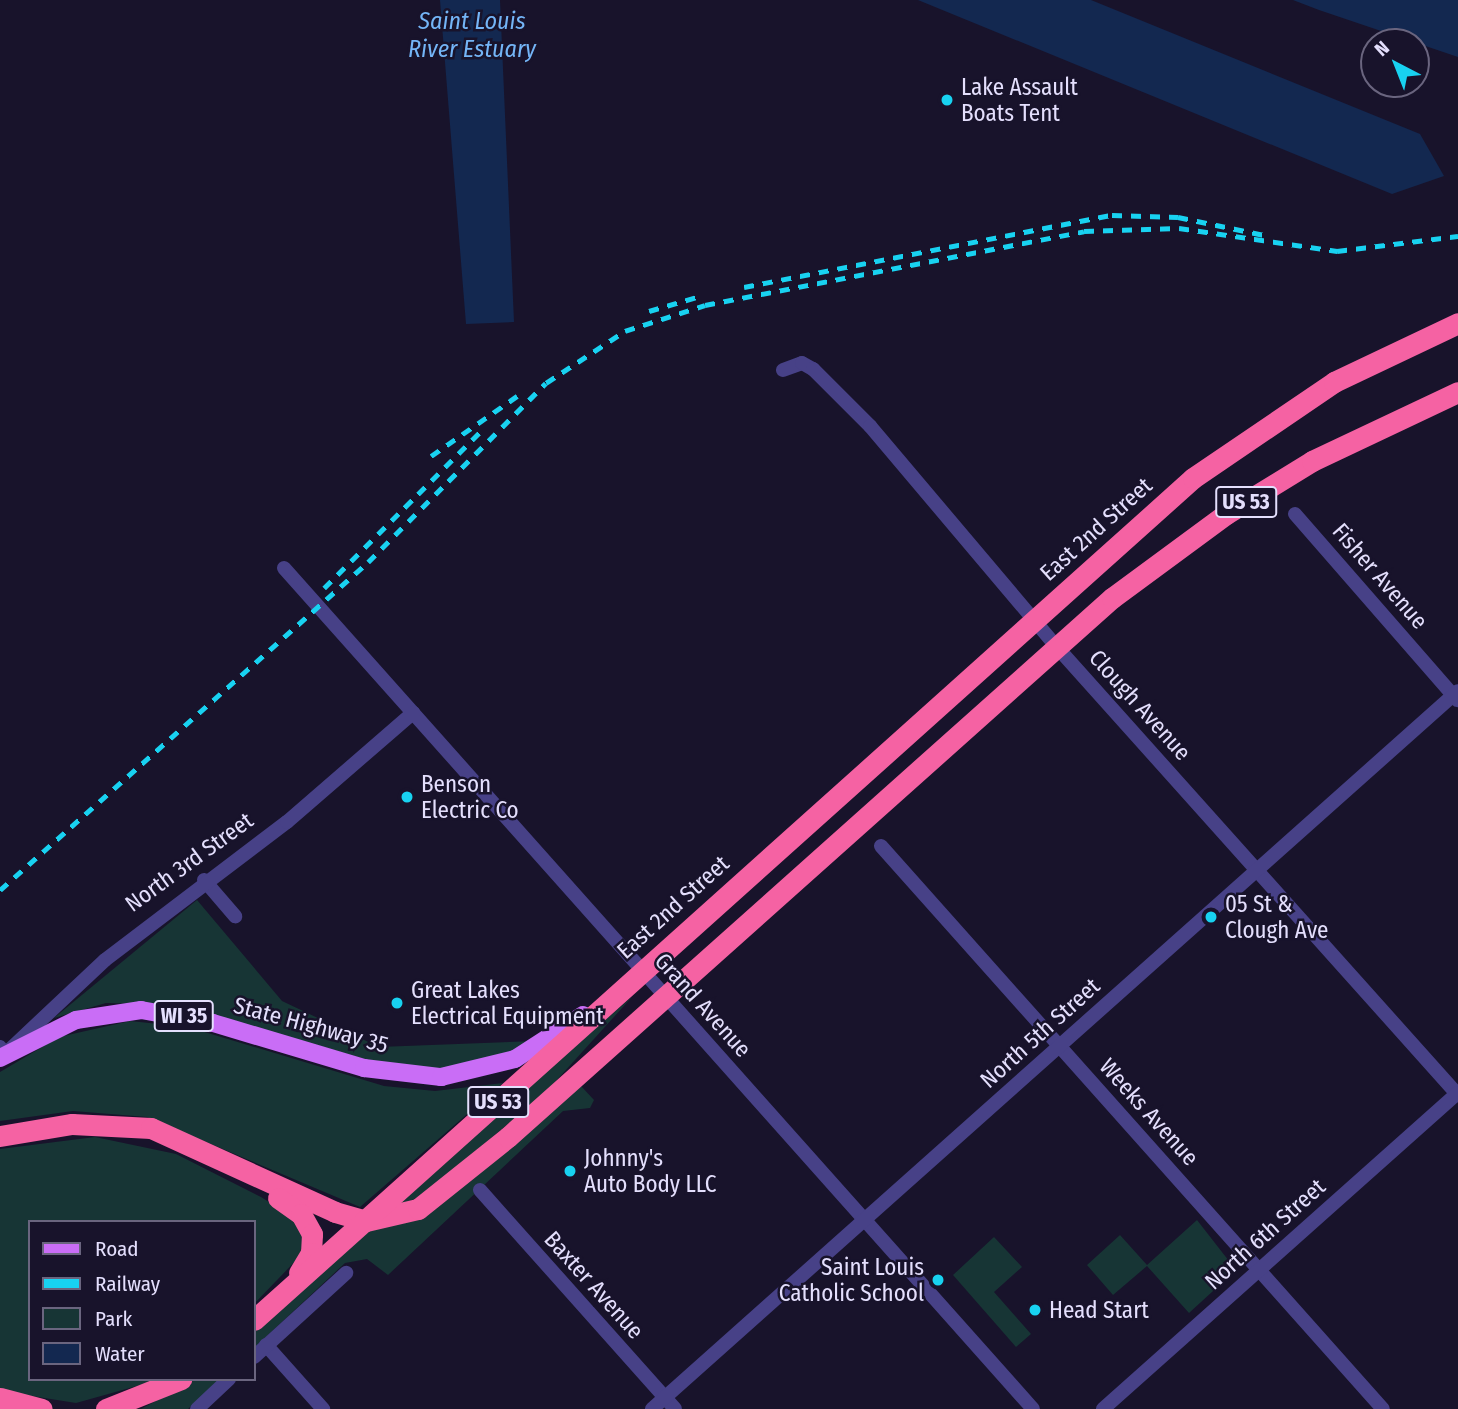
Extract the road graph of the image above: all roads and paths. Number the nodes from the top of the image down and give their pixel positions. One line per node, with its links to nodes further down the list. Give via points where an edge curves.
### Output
1 (1458, 323): 6 (highway, East 2nd Street / US 53, via 1353,371 1260,429 1168,499)
2 (783, 370): 6 (street, Clough Avenue, via 802,363 813,369)
3 (1458, 392): 7 (highway, US 53, via 1312,461 1226,514)
4 (1295, 514): 8 (street, Fisher Avenue)
5 (284, 568): 9 (street, Grand Avenue)
6 (1033, 620): 7 (street, Clough Avenue); 14 (highway, East 2nd Street / US 53)
7 (1056, 646): 11 (street, Clough Avenue); 15 (highway, US 53)
8 (1456, 696): 11 (street, North 5th Street)
9 (413, 713): 12 (street, North 3rd Street, via 287,822); 14 (street, Grand Avenue)
10 (881, 846): 16 (street, Weeks Avenue)
11 (1258, 870): 16 (street, North 5th Street); 18 (street, Clough Avenue)
12 (204, 880): 13 (street); 17 (street, North 3rd Street, via 81,980)
13 (234, 916)
14 (636, 977): 15 (street, Grand Avenue); 17 (main road, State Highway 35 / WI 35, via 515,1059 449,1076 364,1068 160,1011 76,1020); 23 (highway, East 2nd Street / US 53)
15 (663, 994): 22 (street, Grand Avenue); 23 (highway, US 53, via 444,1191 418,1209)
16 (1059, 1046): 22 (street, North 5th Street); 24 (street, Weeks Avenue)
17 (2, 1053)
18 (1458, 1094): 24 (street, North 6th Street)
19 (129, 1125): 20 (highway, via 72,1124); 23 (highway, via 171,1134 313,1204); 26 (highway, via 274,1196 304,1219 313,1243 307,1262)
20 (1, 1136)
21 (480, 1190): 33 (street, Baxter Avenue)
22 (864, 1220): 33 (street, North 5th Street); 40 (street, Grand Avenue)
23 (366, 1222): 27 (highway, US 53)
24 (1259, 1270): 41 (street, North 6th Street); 42 (street, Weeks Avenue)
25 (346, 1273): 28 (street)
26 (256, 1312)
27 (256, 1319)
28 (266, 1345): 29 (street); 37 (street)
29 (256, 1355)
30 (176, 1381): 35 (highway)
31 (227, 1381): 36 (street)
32 (0, 1398): 34 (highway)
33 (665, 1398): 38 (street, North 5th Street); 39 (street, Baxter Avenue)
34 (42, 1409)
35 (106, 1409)
36 (197, 1409)
37 (323, 1409)
38 (652, 1409)
39 (675, 1409)
40 (1033, 1409)
41 (1103, 1409)
42 (1383, 1409)

